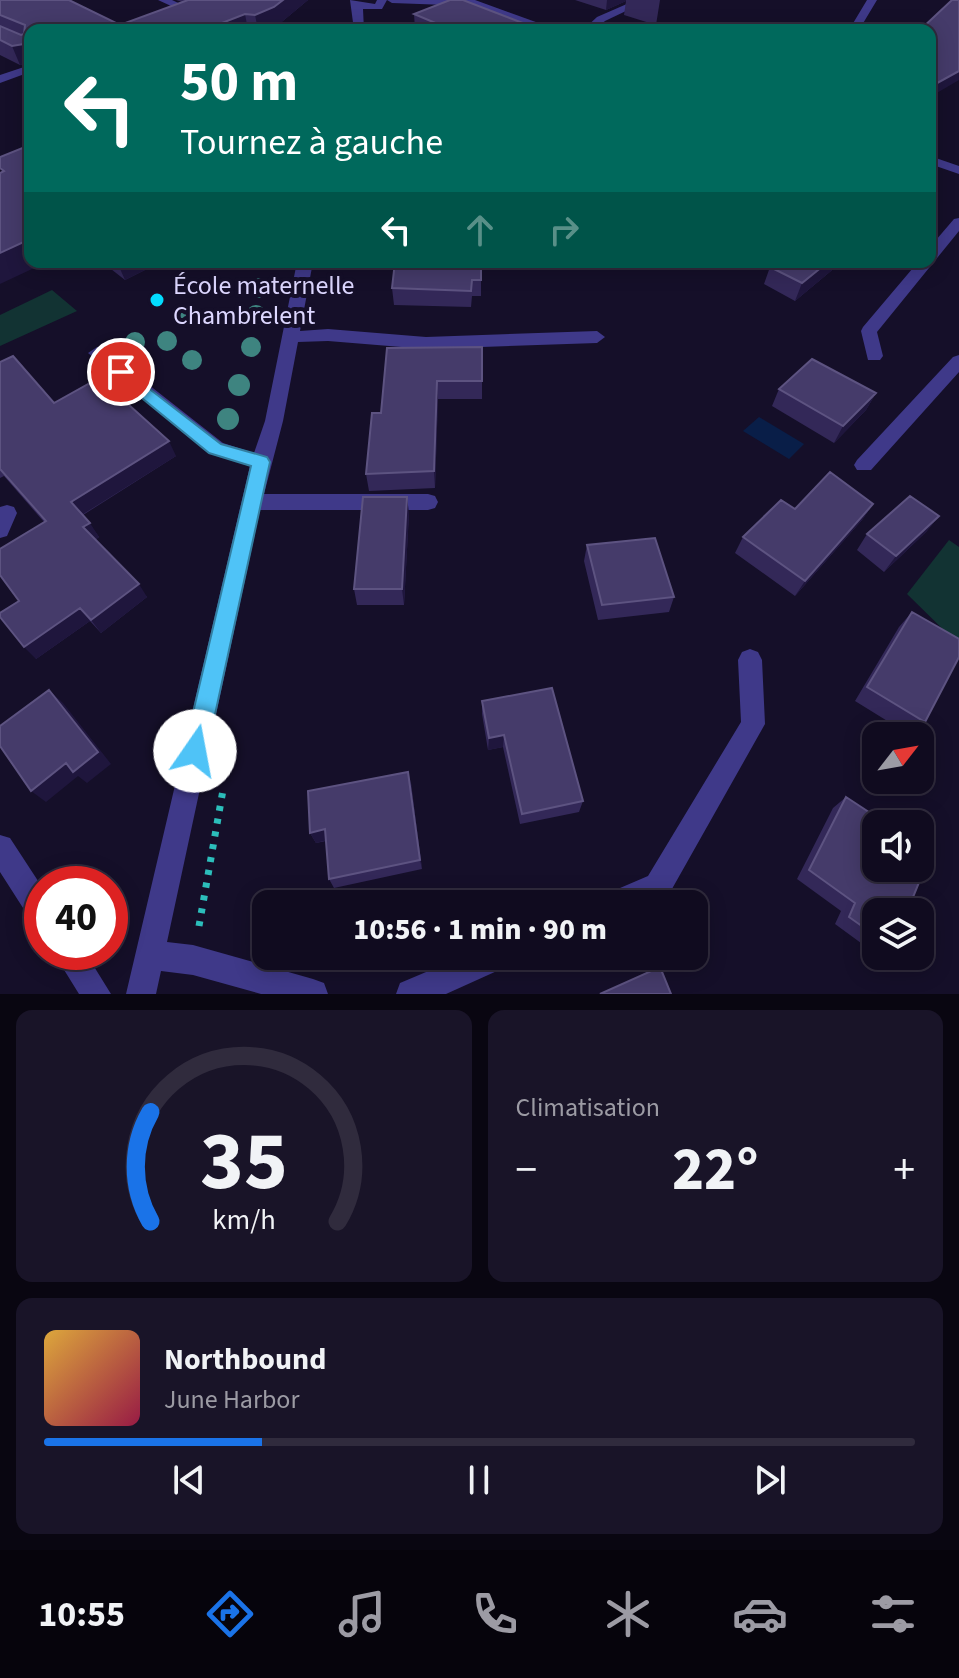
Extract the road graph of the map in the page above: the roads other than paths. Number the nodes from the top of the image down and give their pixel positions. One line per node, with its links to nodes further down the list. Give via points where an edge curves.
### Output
1 (163, 0): 9 (street)
2 (392, 0): 5 (street)
3 (644, 0): 13 (street)
4 (872, 0): 14 (street)
5 (408, 2): 6 (street); 8 (street)
6 (445, 2): 12 (street, via 475,3)
7 (199, 5): 9 (street)
8 (377, 5): 10 (street)
9 (186, 9): 11 (street)
10 (358, 14)
11 (172, 15)
12 (536, 24)
13 (595, 24)
14 (858, 24)
15 (24, 70): 16 (street)
16 (0, 79)
17 (936, 162): 18 (street)
18 (959, 170)
19 (959, 222): 20 (street)
20 (936, 250)
21 (304, 268): 23 (street)
22 (921, 268): 26 (street, via 869,331)
23 (290, 337): 24 (street, via 426,343); 28 (street)
24 (597, 337)
25 (97, 353): 28 (street, via 216,448)
26 (874, 356)
27 (959, 361): 29 (street)
28 (261, 462): 30 (street)
29 (864, 465)
30 (251, 502): 31 (street); 36 (street)
31 (428, 502)
32 (750, 660): 35 (street, via 753,724 658,886)
33 (0, 848): 34 (street)
34 (24, 885)
35 (649, 890)
36 (149, 955): 40 (street); 41 (street, via 193,960)
37 (80, 970): 39 (street)
38 (466, 970): 42 (street)
39 (96, 994)
40 (141, 994)
41 (313, 994)
42 (411, 994)

